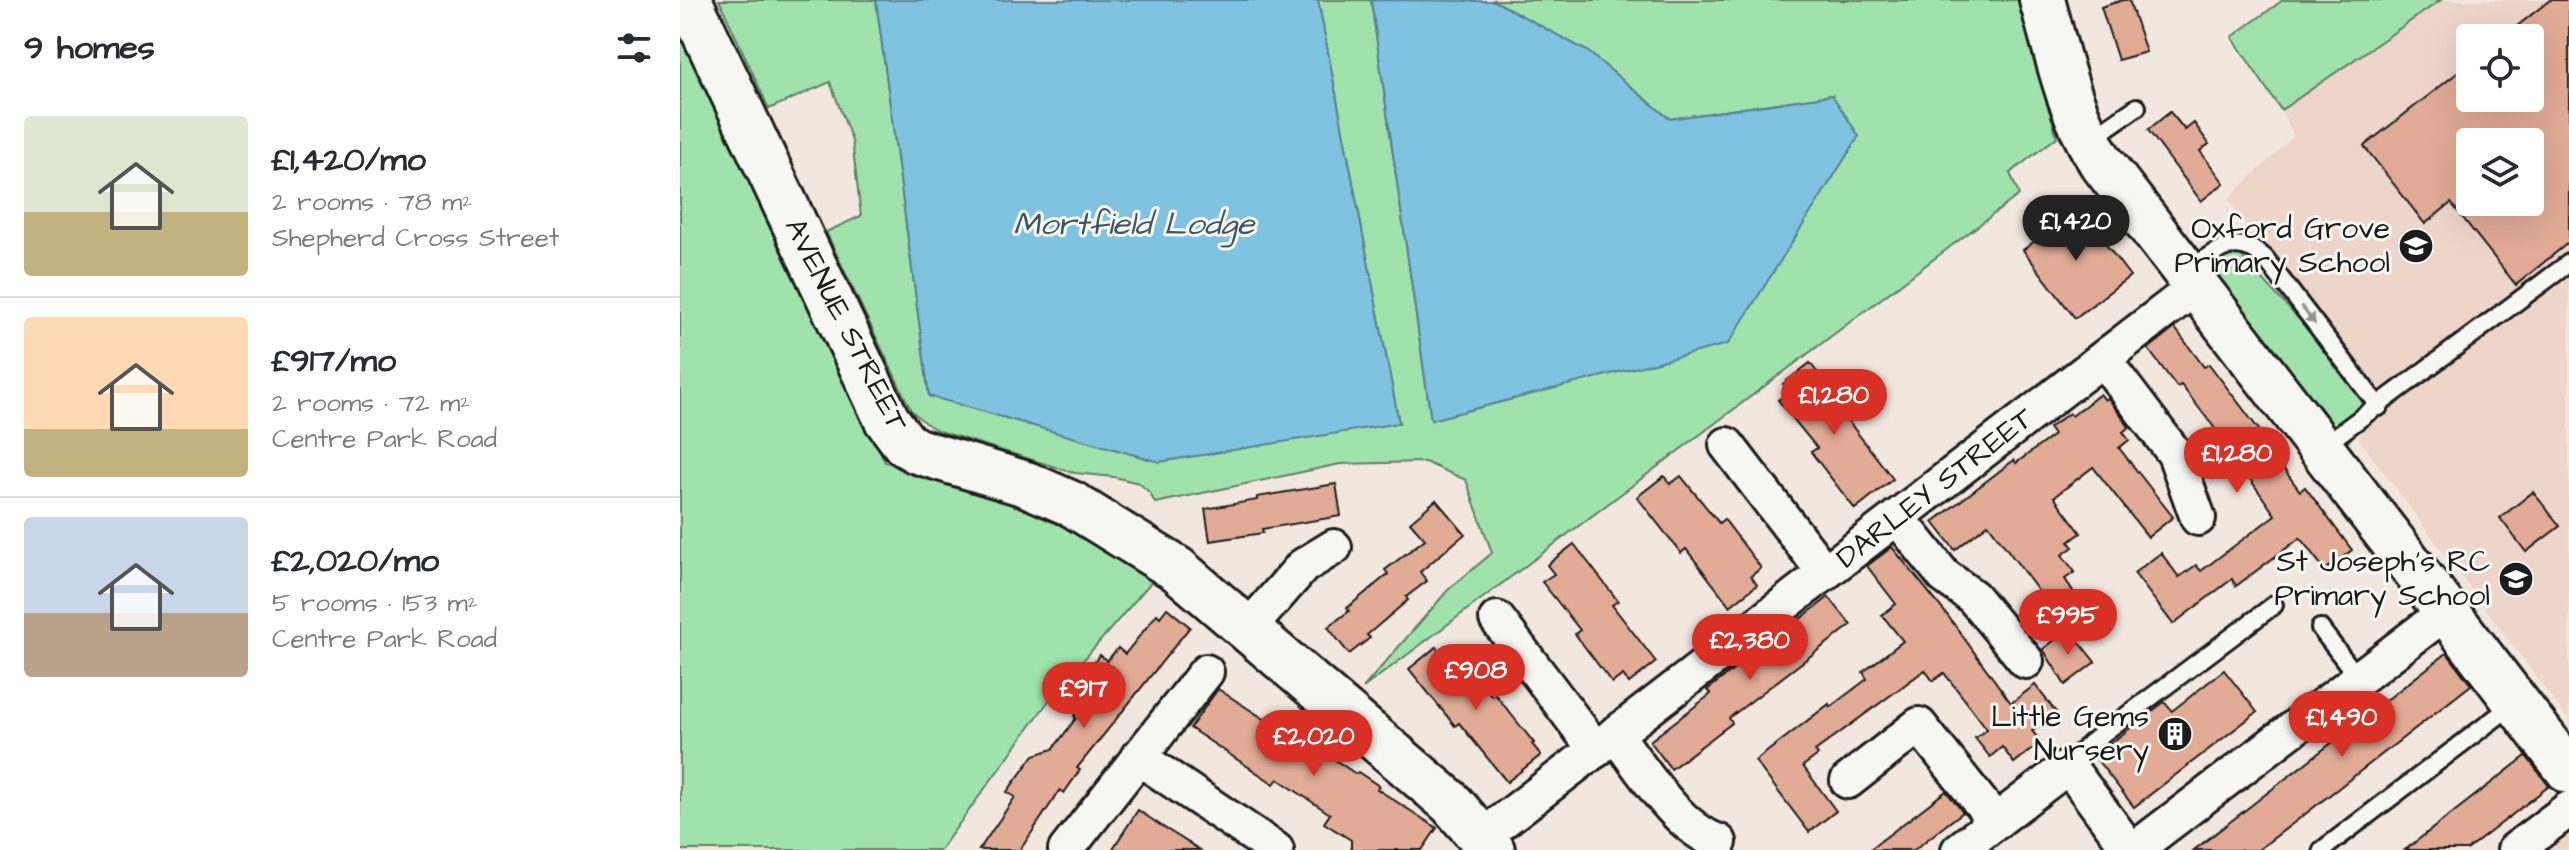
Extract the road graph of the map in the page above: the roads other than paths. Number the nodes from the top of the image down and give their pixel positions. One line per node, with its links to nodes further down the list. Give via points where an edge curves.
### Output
1 (689, 0): 19 (street, AVENUE STREET, via 896,434 917,451 1026,484 1072,504 1177,569)
2 (2042, 0): 4 (street)
3 (2137, 107): 4 (lane)
4 (2087, 141): 6 (street)
5 (2569, 263): 8 (lane)
6 (2192, 279): 7 (street, DARLEY STREET); 8 (lane, one-way to 8, via 2216,251 2231,245 2255,249); 10 (street)
7 (2103, 359): 11 (street, DARLEY STREET); 12 (street, via 2175,454)
8 (2379, 407): 10 (lane)
9 (1729, 443): 14 (street)
10 (2321, 448): 16 (street)
11 (1897, 517): 14 (street, DARLEY STREET); 20 (street, via 1944,576 1973,597)
12 (2198, 518)
13 (1334, 547): 19 (street, via 1303,566)
14 (1825, 573): 24 (street, DARLEY STREET)
15 (2274, 605): 27 (lane, via 2090,743)
16 (2446, 612): 22 (street); 23 (street)
17 (1499, 618): 24 (street)
18 (2320, 628): 22 (lane)
19 (1248, 629): 33 (street, AVENUE STREET, via 1451,803)
20 (2026, 661)
21 (1206, 672): 26 (street)
22 (2359, 679): 36 (street)
23 (2516, 702): 25 (street); 37 (lane)
24 (1606, 742): 31 (street, via 1679,816 1705,838); 33 (street, DARLEY STREET)
25 (2564, 753)
26 (1138, 757): 32 (street); 34 (street)
27 (2063, 770): 30 (street); 36 (street, via 2074,774)
28 (1848, 781): 30 (street, via 1919,725)
29 (2569, 809): 38 (street)
30 (1996, 822): 35 (street)
31 (1719, 842)
32 (1282, 843)
33 (1486, 846)
34 (1066, 850)
35 (1959, 850)
36 (2132, 850)
37 (2322, 850)
38 (2515, 850)

